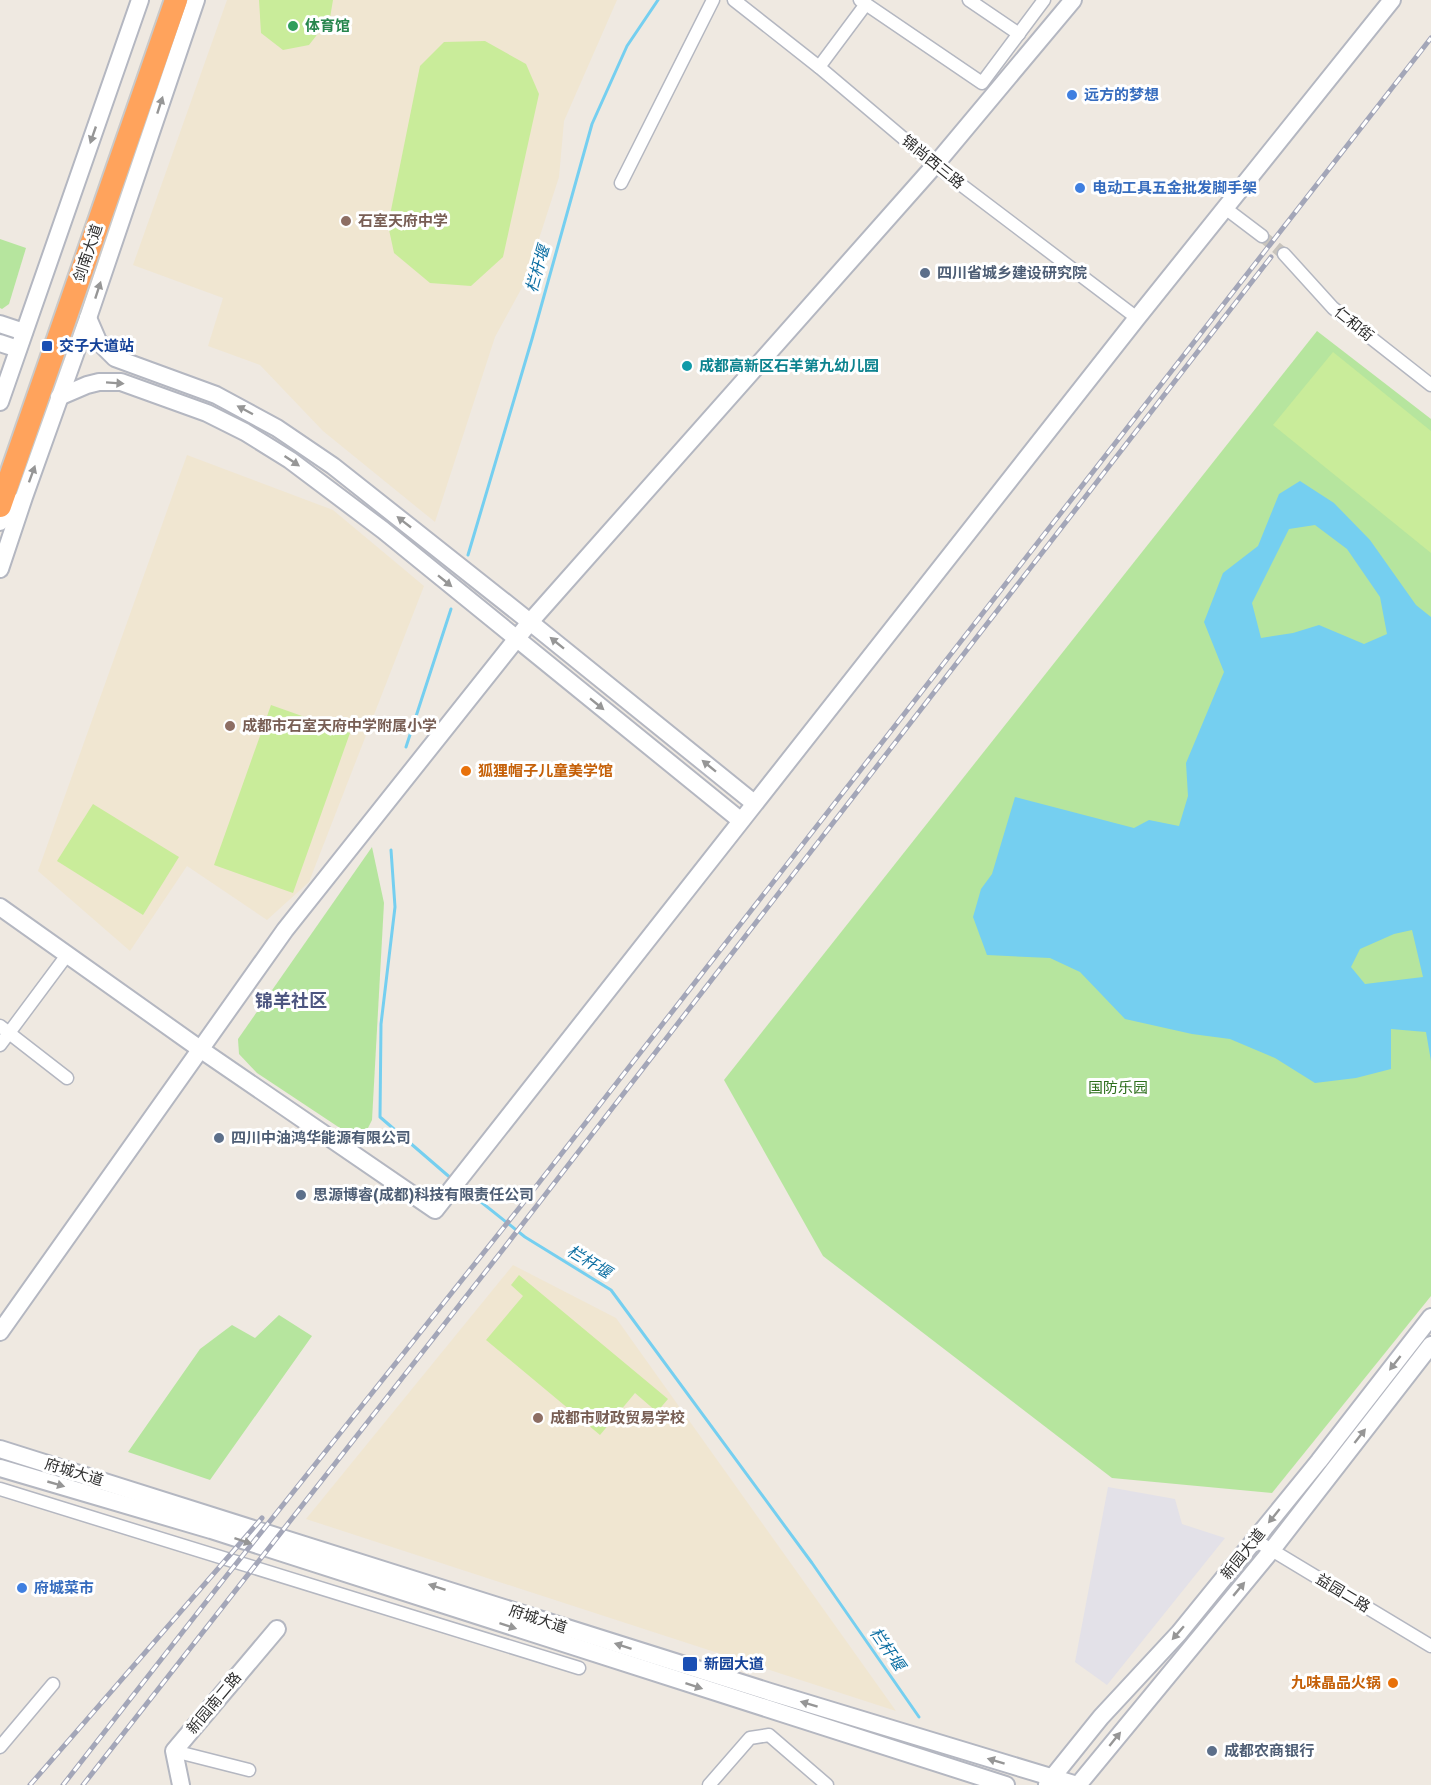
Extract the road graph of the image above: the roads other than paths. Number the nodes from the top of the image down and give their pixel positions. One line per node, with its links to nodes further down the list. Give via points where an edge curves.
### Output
1 (140, 0): 22 (street, one-way to 22)
2 (162, 0): 28 (highway, 剑南大道)
3 (176, 0): 30 (highway, 剑南大道)
4 (196, 0): 19 (street, one-way to 4)
5 (713, 0): 15 (street)
6 (734, 0): 13 (street, 锦尚西三路)
7 (969, 0): 12 (street)
8 (1044, 0): 12 (street)
9 (1073, 0): 14 (street)
10 (1392, 0): 16 (street)
11 (863, 2): 12 (street, via 982,83); 13 (street)
12 (1019, 34)
13 (819, 67): 14 (street, 锦尚西三路)
14 (935, 165): 20 (street, 锦尚西三路); 33 (street)
15 (621, 183)
16 (1225, 208): 17 (street); 20 (street)
17 (1262, 236)
18 (1284, 254): 25 (street, 仁和街, via 1333,308)
19 (88, 318): 26 (street); 33 (street, one-way to 19, via 333,466 277,428 216,395 115,358 98,341)
20 (1137, 318): 35 (street)
21 (0, 324): 22 (street)
22 (24, 332): 24 (street)
23 (0, 343): 24 (street)
24 (18, 349): 27 (street)
25 (1431, 385)
26 (59, 397): 29 (street, one-way to 26); 34 (street, one-way to 34, via 93,384 121,382 245,432 313,476)
27 (0, 402)
28 (0, 462)
29 (24, 497): 31 (street); 32 (street)
30 (0, 506)
31 (0, 522)
32 (0, 569)
33 (530, 622): 34 (street); 35 (street, one-way to 33)
34 (517, 639): 36 (street, one-way to 36); 41 (street, via 285,930)
35 (754, 803): 36 (street)
36 (741, 820): 41 (street, via 435,1210)
37 (0, 907): 38 (street)
38 (67, 955): 39 (street); 41 (street)
39 (4, 1029): 40 (street); 42 (street)
40 (0, 1045)
41 (200, 1049): 44 (street)
42 (67, 1078)
43 (1431, 1317): 49 (street, 新园大道, one-way to 49)
44 (0, 1332)
45 (1431, 1345): 50 (street, 新园大道, one-way to 45)
46 (0, 1449): 58 (street, 府城大道, one-way to 46)
47 (0, 1468): 62 (street, 府城大道, one-way to 62, via 210,1530)
48 (0, 1489): 53 (street)
49 (1255, 1540): 50 (street, 益园二路); 58 (street, 新园大道, one-way to 58)
50 (1271, 1551): 52 (street, 益园二路); 63 (street, 新园大道, one-way to 50)
51 (277, 1629): 56 (street, 新园南二路)
52 (1431, 1646)
53 (579, 1668)
54 (53, 1684): 55 (street)
55 (0, 1747)
56 (174, 1750): 57 (street); 59 (street)
57 (249, 1770)
58 (1049, 1781): 63 (street, 府城大道)
59 (181, 1785)
60 (709, 1785): 61 (street, via 750,1738 769,1735)
61 (827, 1785)
62 (1006, 1785)
63 (1078, 1785)

